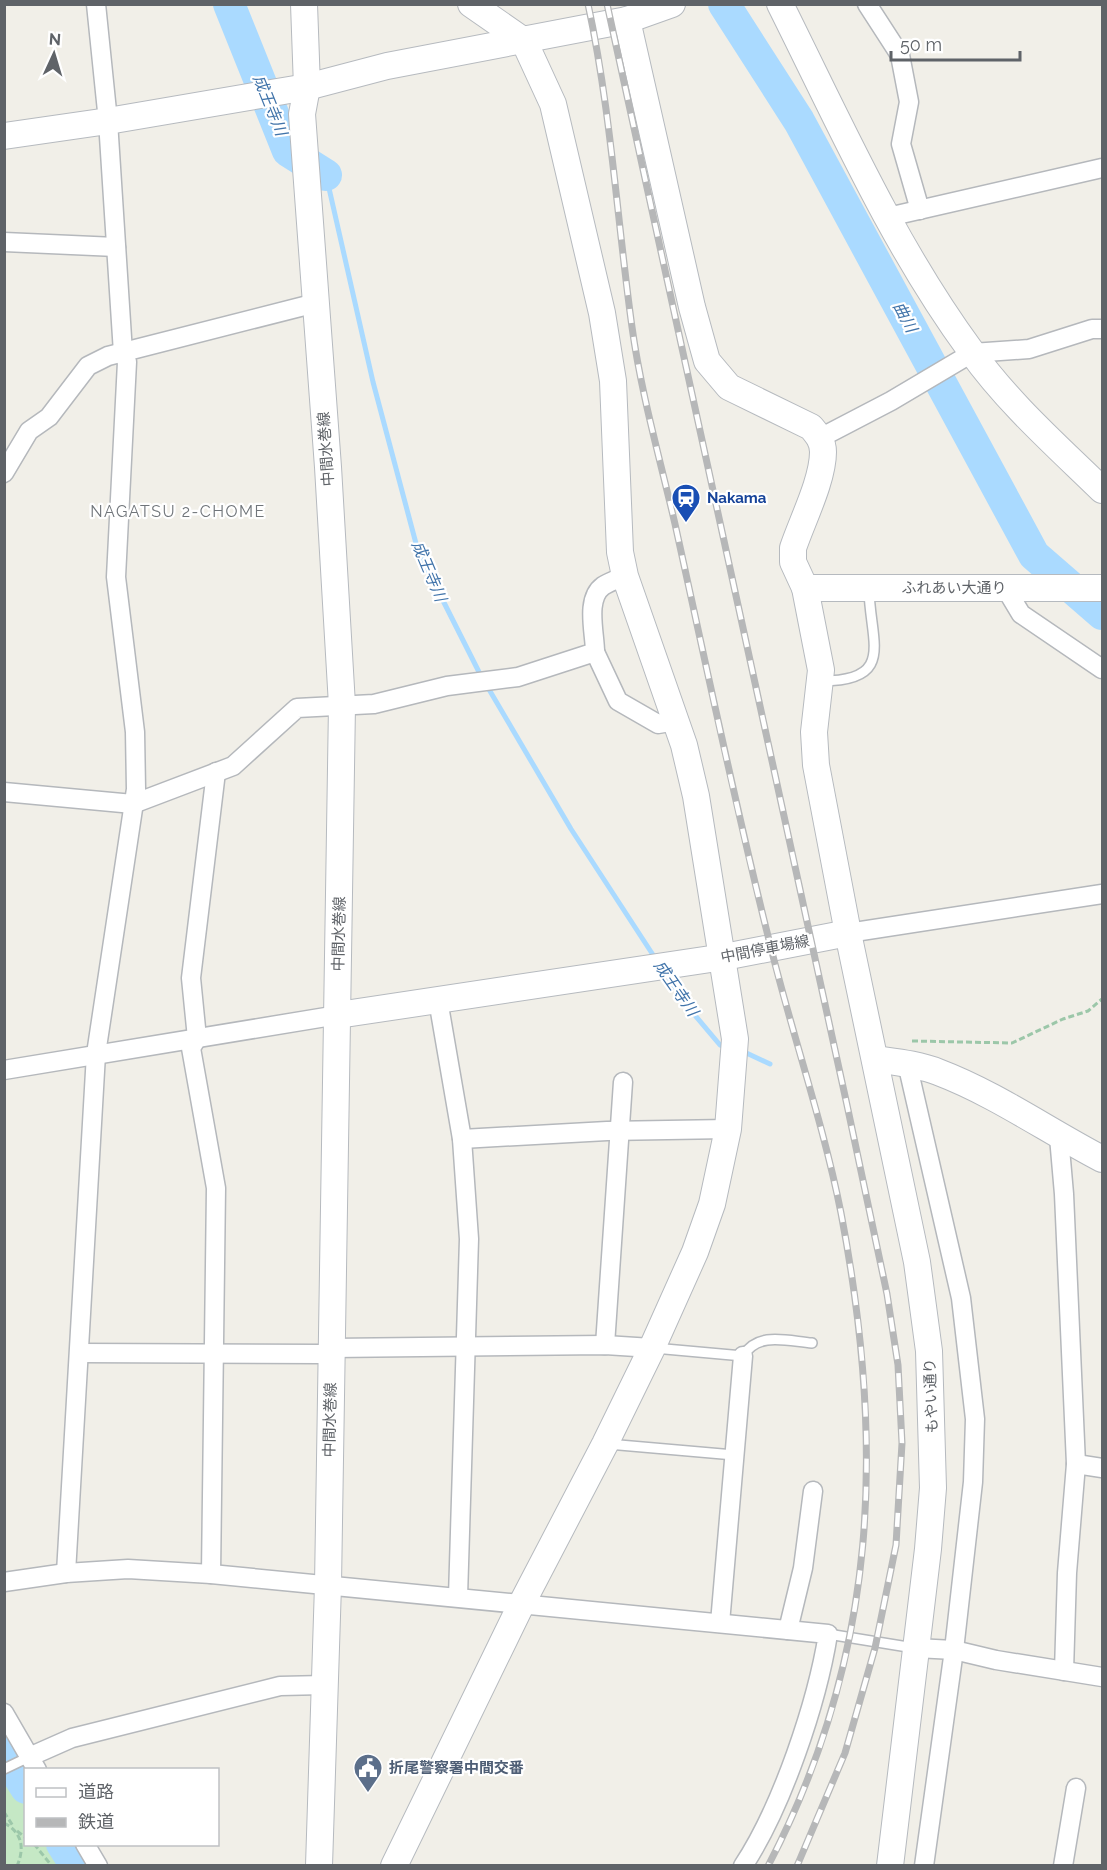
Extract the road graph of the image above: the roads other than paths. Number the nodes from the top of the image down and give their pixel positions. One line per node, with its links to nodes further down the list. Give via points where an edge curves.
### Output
1 (96, 4): 10 (street)
2 (304, 4): 9 (street, 中間水巻線)
3 (471, 4): 8 (street)
4 (672, 4): 7 (street)
5 (780, 4): 14 (street)
6 (867, 4): 13 (street, via 900,55 909,102 901,144)
7 (634, 13): 8 (street); 21 (street, via 692,307 707,361 729,387 811,427)
8 (524, 41): 9 (street, via 387,66); 24 (street, via 553,104 602,313 613,381 618,528)
9 (307, 87): 10 (street); 17 (street, 中間水巻線, via 302,114)
10 (108, 121): 11 (street); 16 (street)
11 (4, 135)
12 (1102, 168): 13 (street)
13 (920, 210): 14 (street)
14 (888, 217): 20 (street, via 931,295)
15 (4, 242): 16 (street)
16 (116, 247): 19 (street)
17 (316, 303): 19 (street); 32 (street, 中間水巻線)
18 (1102, 329): 20 (street, via 1029,350)
19 (123, 353): 22 (street, via 88,366 50,417 29,430); 36 (street, via 127,362 116,577 135,732)
20 (972, 353): 21 (street); 23 (street, via 1038,428)
21 (820, 438): 25 (street, via 824,450 821,468 793,548 792,562)
22 (4, 473)
23 (1102, 490)
24 (625, 576): 29 (street, via 602,586 592,604); 33 (street)
25 (805, 588): 26 (street, ふれあい大通り); 31 (street)
26 (869, 588): 28 (street, ふれあい大通り); 31 (lane, via 875,658 857,678)
27 (1102, 588): 28 (street, ふれあい大通り)
28 (1006, 589): 30 (street, via 1021,614)
29 (595, 652): 32 (street, via 518,677 447,686 374,704); 33 (street, via 618,701 658,724)
30 (1102, 669)
31 (820, 681): 38 (street, via 814,732 816,765)
32 (342, 705): 34 (street, via 297,708 233,766); 41 (street, 中間水巻線)
33 (676, 721): 39 (street, via 696,796)
34 (216, 772): 36 (street); 42 (street, via 191,978)
35 (4, 792): 36 (street)
36 (133, 804): 44 (street)
37 (1102, 894): 38 (street)
38 (848, 933): 39 (street, 中間停車場線); 45 (street, もやい通り)
39 (724, 957): 40 (street, 中間停車場線); 48 (street, via 735,1039)
40 (438, 1000): 41 (street, 中間停車場線); 51 (street)
41 (338, 1016): 42 (street); 55 (street, 中間水巻線)
42 (197, 1038): 44 (street); 59 (street, via 191,1048 216,1188)
43 (907, 1052): 45 (street); 50 (street); 76 (street, via 961,1298 975,1419 973,1482)
44 (96, 1054): 46 (street); 58 (street)
45 (875, 1059): 75 (street, もやい通り, via 917,1262 929,1351 933,1488)
46 (4, 1070)
47 (623, 1082): 49 (street)
48 (728, 1129): 49 (street); 57 (street, via 712,1204)
49 (621, 1131): 51 (street); 54 (street)
50 (1059, 1137): 52 (street); 63 (street)
51 (462, 1140): 56 (street, via 469,1239)
52 (1102, 1159)
53 (812, 1343): 60 (lane, via 761,1340)
54 (604, 1345): 56 (street); 57 (street)
55 (332, 1348): 56 (street); 59 (street, via 322,1354); 69 (street, 中間水巻線)
56 (467, 1348): 70 (street)
57 (652, 1348): 60 (lane); 61 (street)
58 (80, 1353): 59 (street); 66 (street)
59 (215, 1354): 67 (street)
60 (742, 1356): 62 (street)
61 (605, 1444): 62 (lane); 71 (street)
62 (734, 1455): 72 (street)
63 (1076, 1464): 64 (street); 77 (street)
64 (1102, 1468)
65 (813, 1491): 73 (street, via 803,1568)
66 (66, 1573): 67 (street, via 128,1569); 68 (street)
67 (212, 1574): 69 (street)
68 (4, 1582)
69 (328, 1585): 70 (street); 79 (street, 中間水巻線)
70 (458, 1597): 71 (street)
71 (521, 1605): 72 (street); 87 (street)
72 (720, 1623): 73 (street)
73 (788, 1630): 74 (street)
74 (828, 1634): 75 (lane); 88 (street, via 821,1678 807,1719 773,1808)
75 (916, 1648): 76 (street); 89 (street, もやい通り)
76 (954, 1650): 77 (street); 90 (street)
77 (1064, 1671): 78 (street)
78 (1102, 1677)
79 (324, 1685): 81 (street, via 280,1686 72,1738); 86 (street, 中間水巻線)
80 (4, 1713): 81 (street)
81 (33, 1763): 82 (lane)
82 (4, 1769)
83 (1076, 1788): 91 (street)
84 (86, 1846): 85 (street)
85 (98, 1866)
86 (319, 1866)
87 (394, 1866)
88 (743, 1866)
89 (890, 1866)
90 (924, 1866)
91 (1063, 1866)

